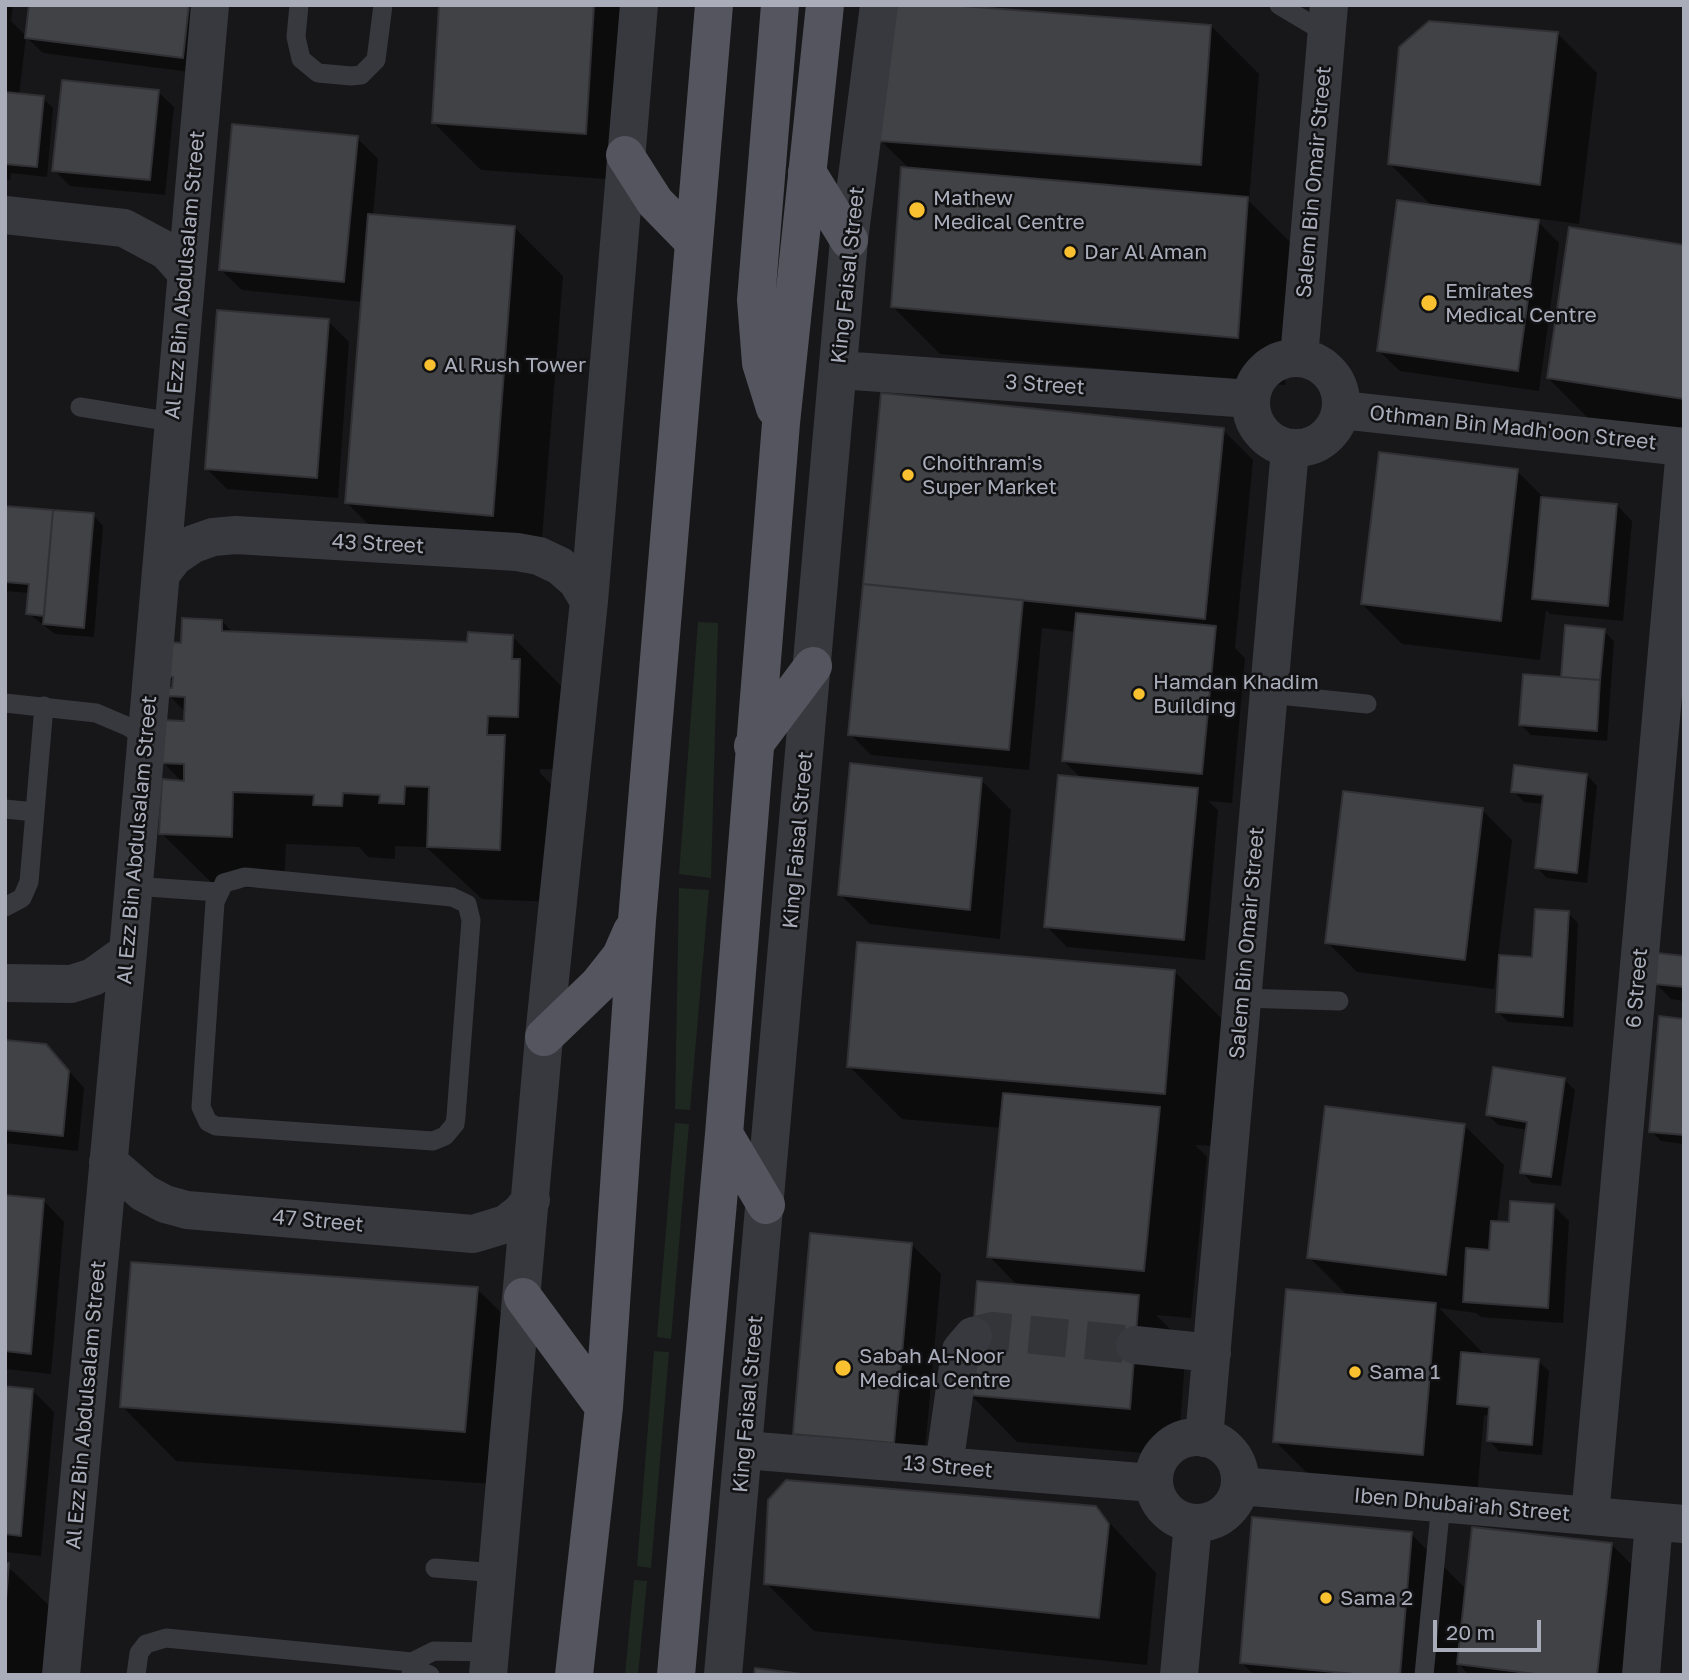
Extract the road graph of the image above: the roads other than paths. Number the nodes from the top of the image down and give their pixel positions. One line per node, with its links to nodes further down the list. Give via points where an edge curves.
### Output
1 (210, 5): 16 (street, Al Ezz Bin Abdulsalam Street)
2 (299, 5): 3 (lane, via 296,37 301,59 318,73 351,76 361,75 376,60)
3 (383, 5)
4 (639, 5): 11 (street)
5 (714, 5): 15 (main road)
6 (780, 5): 23 (main road, via 756,300 761,363)
7 (825, 5): 12 (main road)
8 (879, 5): 14 (street, King Faisal Street)
9 (1279, 5): 10 (lane)
10 (1327, 19): 17 (street, Salem Bin Omair Street)
11 (625, 155): 15 (main road, via 655,202); 28 (street)
12 (807, 172): 14 (main road); 23 (main road)
13 (5, 215): 16 (street, via 124,228 167,251)
14 (849, 240): 18 (street, King Faisal Street)
15 (694, 242): 41 (main road)
16 (184, 270): 22 (street, Al Ezz Bin Abdulsalam Street)
17 (1299, 358): 19 (street, via 1266,369); 21 (street, via 1314,361 1336,381)
18 (839, 370): 19 (street, 3 Street); 29 (street, King Faisal Street)
19 (1251, 399): 25 (street, via 1251,413 1261,431 1276,445)
20 (80, 407): 22 (lane)
21 (1341, 410): 24 (street, Othman Bin Madh'oon Street); 25 (street, via 1329,436 1304,449)
22 (172, 422): 27 (street, Al Ezz Bin Abdulsalam Street)
23 (781, 423): 35 (main road)
24 (1684, 447)
25 (1290, 449): 30 (street, Salem Bin Omair Street)
26 (1684, 460): 62 (street, 6 Street)
27 (161, 574): 28 (street, 43 Street, via 192,544 236,535 517,552 560,566); 34 (street, Al Ezz Bin Abdulsalam Street)
28 (589, 601): 46 (street)
29 (813, 666): 35 (main road); 50 (street, King Faisal Street)
30 (1269, 694): 32 (lane); 44 (street, Salem Bin Omair Street)
31 (5, 703): 33 (lane)
32 (1367, 704)
33 (44, 706): 34 (lane, via 96,713); 37 (lane)
34 (147, 739): 38 (street, Al Ezz Bin Abdulsalam Street)
35 (754, 746): 47 (main road)
36 (5, 809): 37 (lane)
37 (35, 812): 40 (lane, via 27,891)
38 (134, 886): 39 (lane); 42 (street, Al Ezz Bin Abdulsalam Street)
39 (218, 891): 39 (lane, via 201,1107 208,1122 433,1141 451,1131 456,1116 471,919 467,904 452,897 244,877 224,883)
40 (5, 907)
41 (637, 920): 46 (main road, via 614,966); 55 (main road)
42 (128, 952): 43 (street, via 93,977 71,985); 48 (street, Al Ezz Bin Abdulsalam Street)
43 (5, 984)
44 (1242, 998): 45 (lane); 54 (street, Salem Bin Omair Street)
45 (1339, 1001)
46 (544, 1037): 49 (street)
47 (724, 1134): 50 (main road); 73 (main road)
48 (108, 1162): 49 (street, 47 Street, via 144,1194 165,1204 201,1211 473,1234 506,1224); 69 (street, Al Ezz Bin Abdulsalam Street)
49 (531, 1200): 51 (street)
50 (766, 1205): 57 (street, King Faisal Street)
51 (523, 1297): 55 (main road); 66 (street)
52 (973, 1336): 58 (street, via 961,1350)
53 (1135, 1345): 54 (street)
54 (1212, 1353): 56 (street, Salem Bin Omair Street)
55 (604, 1407): 72 (main road)
56 (1204, 1438): 59 (street, via 1191,1437 1168,1448 1159,1458); 60 (street, via 1227,1450 1235,1461)
57 (744, 1450): 58 (street, 13 Street); 74 (street, King Faisal Street)
58 (944, 1466): 59 (street, 13 Street)
59 (1153, 1483): 63 (street, via 1162,1506 1181,1521)
60 (1240, 1486): 61 (street, Iben Dhubai'ah Street); 63 (street, via 1235,1502 1223,1514 1209,1522)
61 (1441, 1503): 62 (street, Iben Dhubai'ah Street); 76 (lane)
62 (1590, 1516): 64 (street, Iben Dhubai'ah Street)
63 (1192, 1523): 75 (street)
64 (1669, 1523): 77 (street)
65 (435, 1568): 66 (lane)
66 (497, 1573): 67 (street)
67 (489, 1663): 68 (lane, via 434,1651)
68 (411, 1668): 70 (lane, via 166,1638 146,1644 139,1653); 71 (lane)
69 (61, 1675)
70 (136, 1675)
71 (430, 1675)
72 (574, 1675)
73 (676, 1675)
74 (723, 1675)
75 (1179, 1675)
76 (1424, 1675)
77 (1640, 1675)

